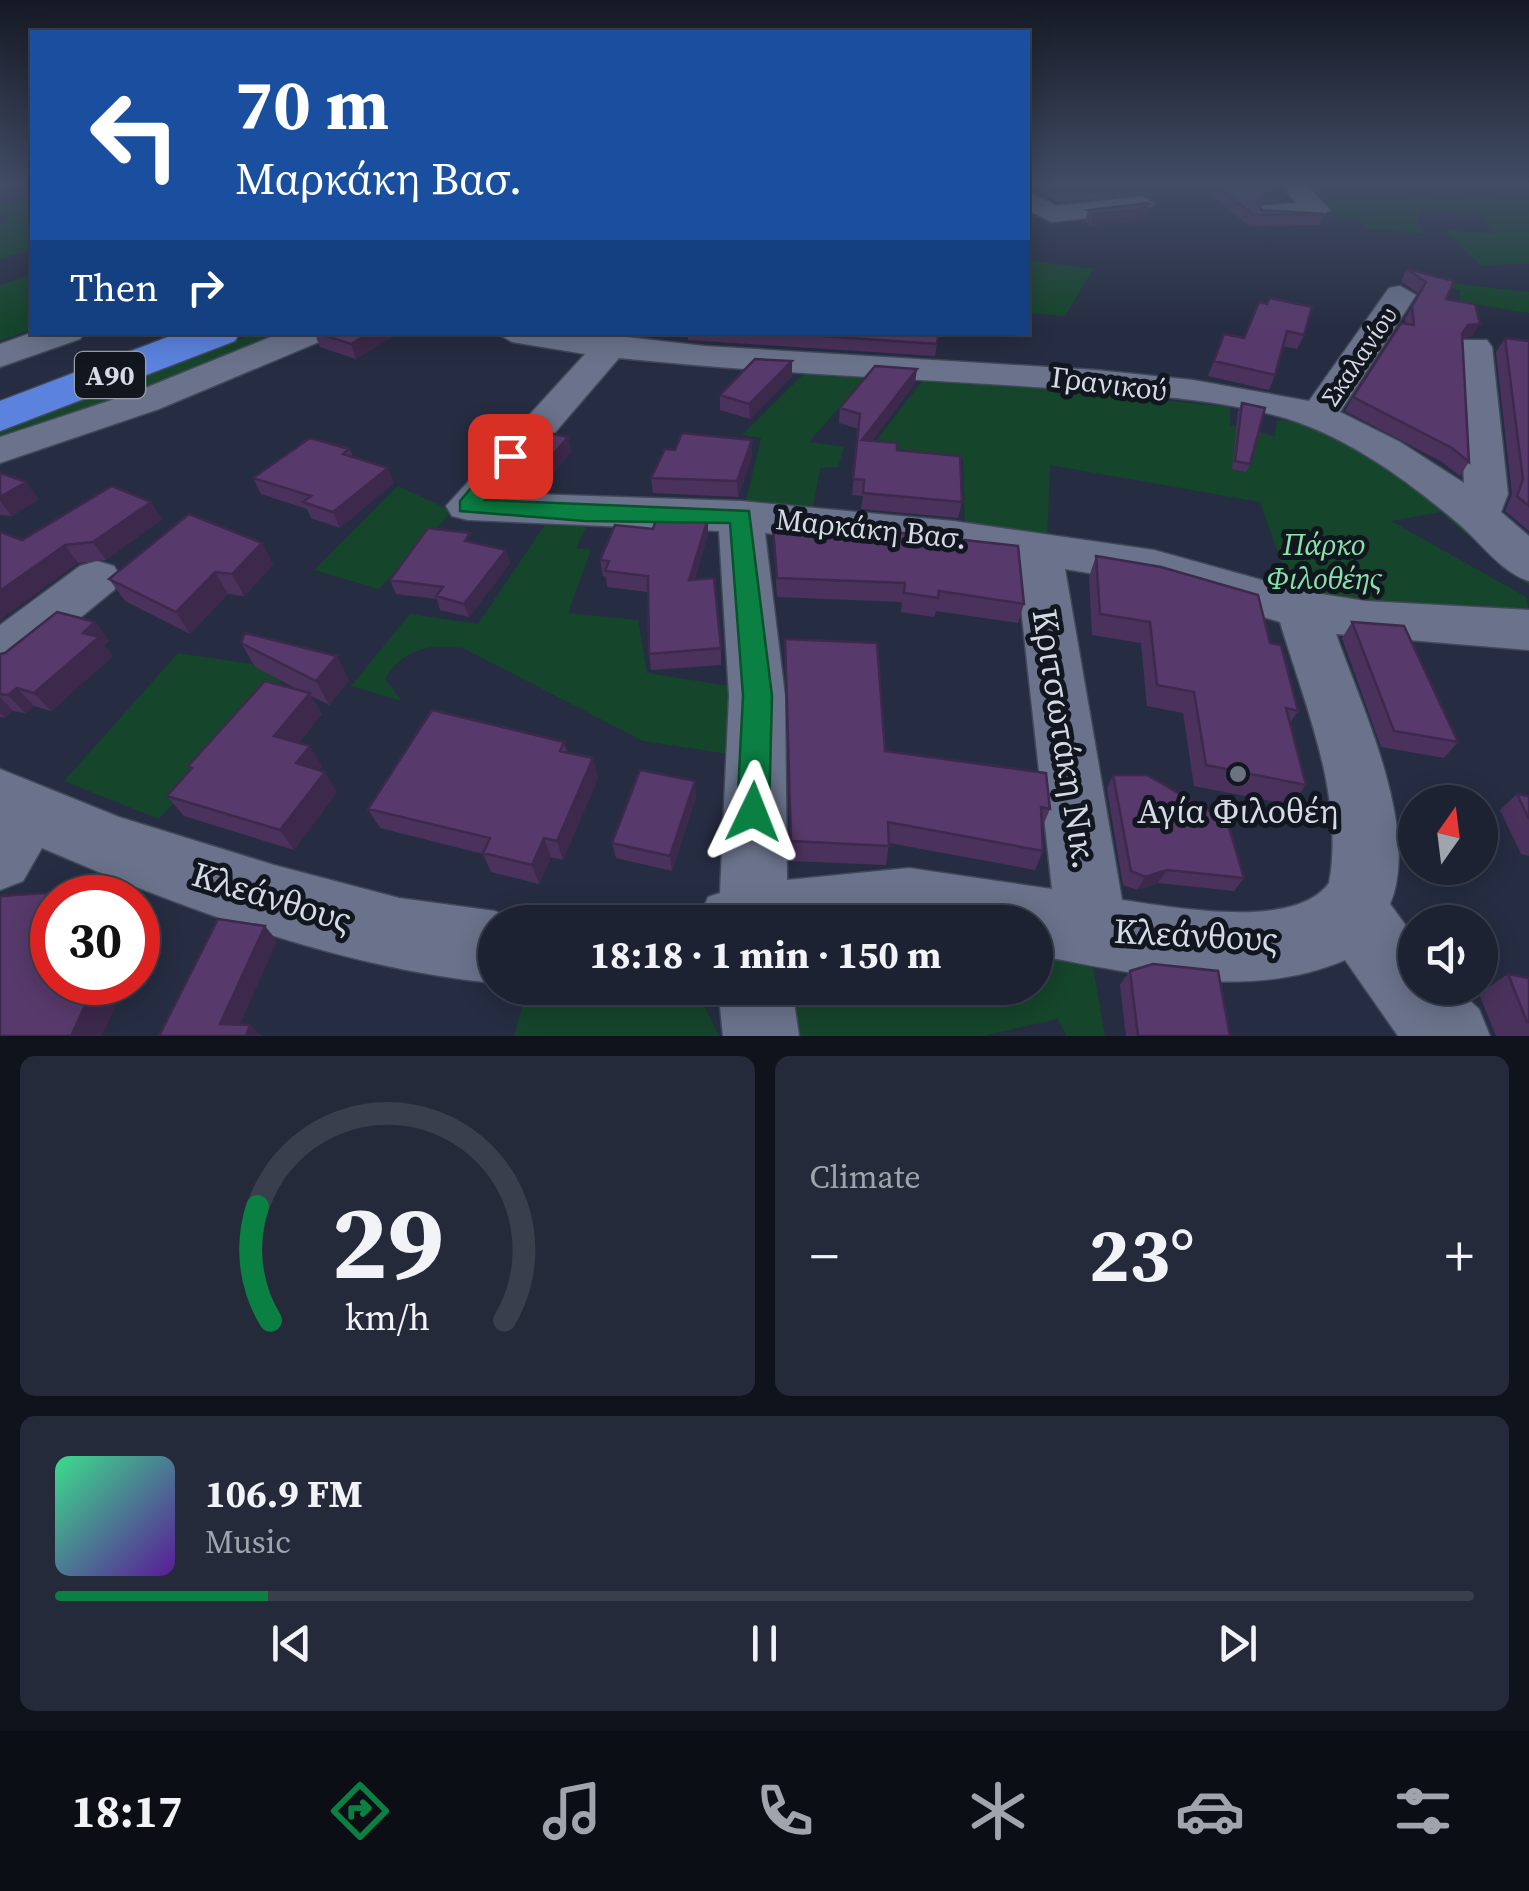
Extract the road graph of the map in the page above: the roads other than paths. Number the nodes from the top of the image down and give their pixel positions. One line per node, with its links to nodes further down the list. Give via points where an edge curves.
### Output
1 (1400, 294): 13 (street, Σκαλανίου)
2 (60, 335): 10 (street)
3 (141, 335): 11 (highway, Α90)
4 (212, 335): 12 (highway, Α90)
5 (307, 335): 14 (street, via 160,396)
6 (546, 335): 7 (street, Γρανικού)
7 (636, 343): 8 (street, Γρανικού); 16 (street, Μαρκάκη Βασ., via 468,506)
8 (731, 344): 13 (street, Γρανικού, via 1264,403)
9 (1475, 347): 15 (street, via 1486,494)
10 (0, 356)
11 (0, 387)
12 (0, 416)
13 (1317, 417): 15 (street, Γρανικού)
14 (0, 451)
15 (1473, 509): 18 (street, Γρανικού)
16 (741, 516): 17 (street, Μαρκάκη Βασ.); 24 (street, via 758,696)
17 (1038, 548): 20 (street, Μαρκάκη Βασ., via 1180,573); 29 (street, Κριτσωτάκη Νικ.)
18 (1529, 564)
19 (97, 578): 22 (street)
20 (1302, 610): 21 (street); 27 (street, via 1360,808 1364,875)
21 (1529, 630)
22 (0, 653)
23 (10, 823): 30 (street, Κλεάνθους, via 327,915)
24 (749, 905)
25 (857, 905): 26 (street, Κλεάνθους)
26 (930, 905)
27 (1353, 912): 29 (street, Κλεάνθους, via 1316,936 1264,945); 33 (street, via 1416,1001)
28 (1053, 922): 29 (street, Κλεάνθους)
29 (1092, 928)
30 (478, 945)
31 (757, 1005): 32 (street)
32 (761, 1036)
33 (1452, 1036)

